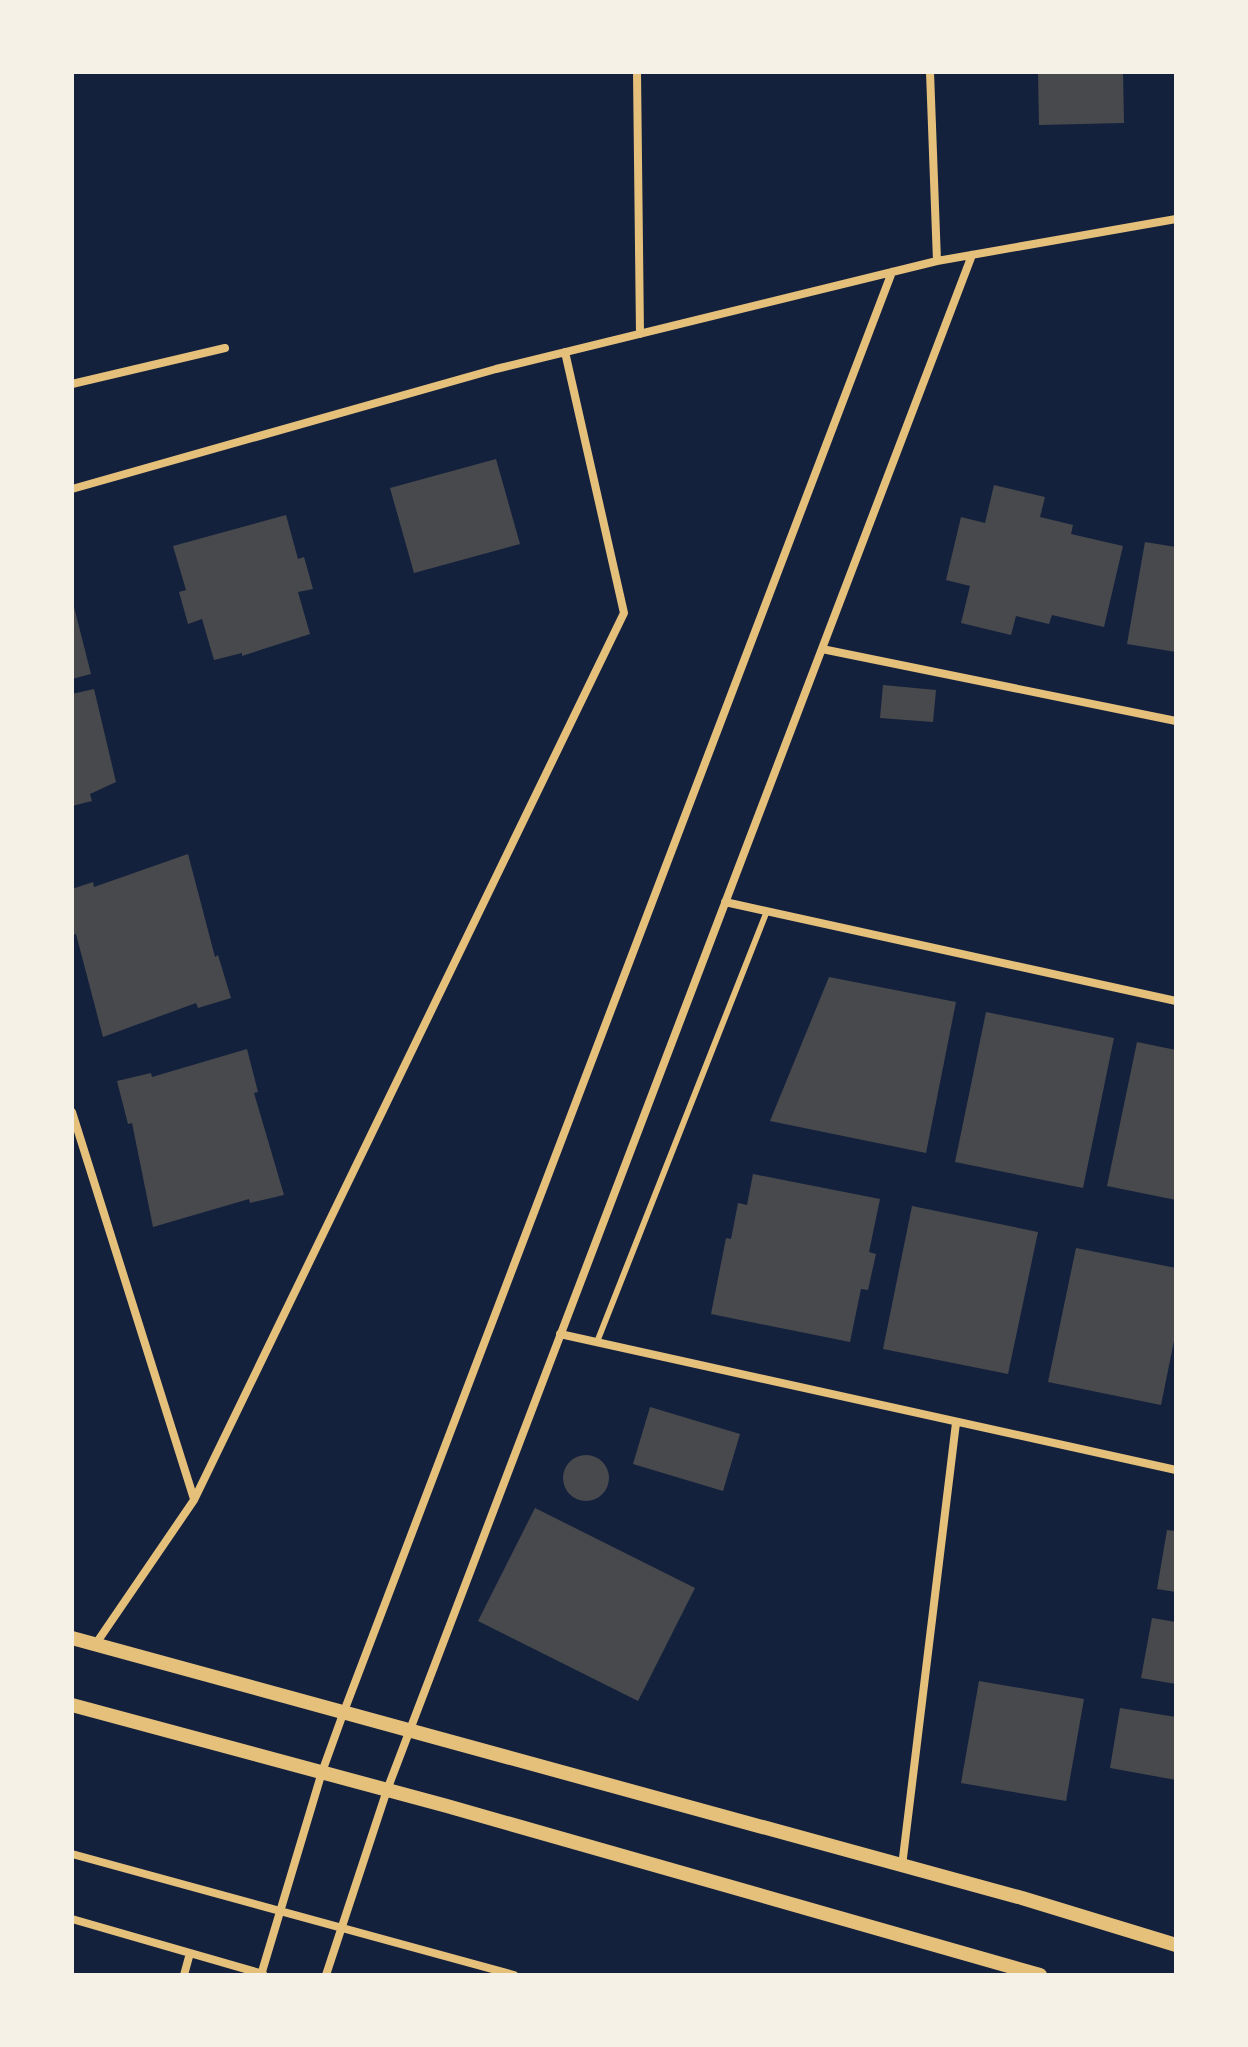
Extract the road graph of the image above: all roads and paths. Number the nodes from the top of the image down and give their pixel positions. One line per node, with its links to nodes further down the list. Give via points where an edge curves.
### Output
1 (637, 72): 7 (street)
2 (930, 72): 5 (street)
3 (1176, 219): 4 (street)
4 (972, 255): 5 (street); 12 (street)
5 (937, 261): 6 (street)
6 (892, 272): 7 (street); 26 (street)
7 (640, 334): 9 (street)
8 (225, 348): 10 (street)
9 (565, 352): 11 (street); 22 (street, via 624,613)
10 (72, 384)
11 (72, 489)
12 (822, 649): 13 (street); 14 (street)
13 (1176, 721)
14 (725, 902): 15 (street); 18 (street)
15 (767, 911): 16 (street); 19 (lane)
16 (1176, 1001)
17 (72, 1112): 22 (street)
18 (560, 1334): 19 (street); 27 (street)
19 (597, 1342): 20 (street)
20 (956, 1423): 21 (street); 31 (street)
21 (1176, 1470)
22 (194, 1500): 24 (street)
23 (72, 1638): 24 (street)
24 (95, 1645): 26 (street)
25 (72, 1705): 28 (street)
26 (343, 1714): 27 (street); 28 (street)
27 (409, 1732): 29 (street); 31 (street)
28 (322, 1772): 29 (street); 32 (street)
29 (387, 1790): 34 (street); 41 (street)
30 (72, 1854): 32 (street)
31 (902, 1866): 35 (street)
32 (281, 1911): 34 (street); 38 (street)
33 (72, 1919): 36 (street)
34 (341, 1927): 39 (street); 40 (street)
35 (1176, 1945)
36 (190, 1953): 37 (street); 38 (street)
37 (184, 1975)
38 (263, 1975)
39 (326, 1975)
40 (514, 1975)
41 (1040, 1975)

